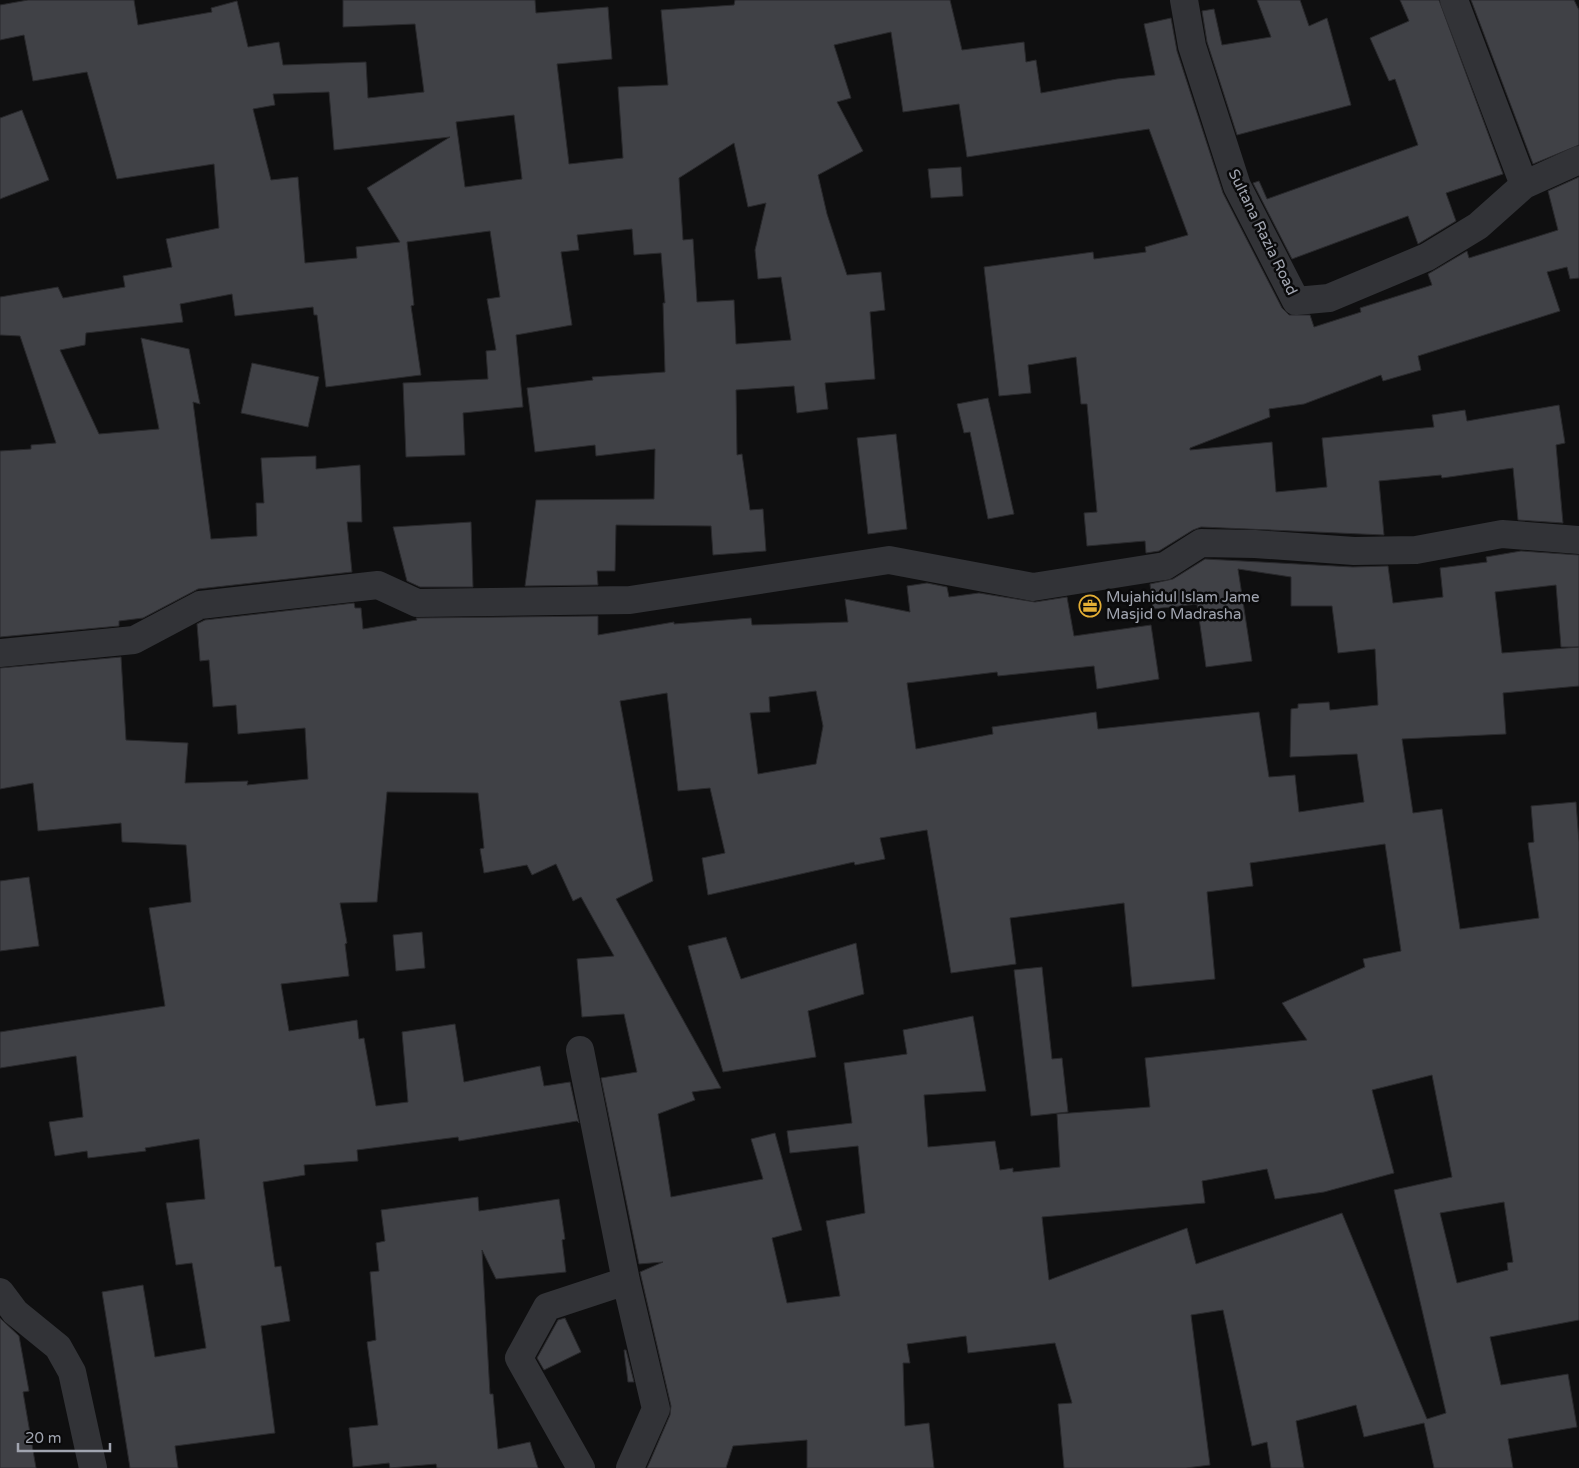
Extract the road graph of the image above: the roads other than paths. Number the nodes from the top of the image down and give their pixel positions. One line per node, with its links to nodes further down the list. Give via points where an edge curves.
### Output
1 (1184, 0): 4 (street, Sultana Razia Road, via 1192,46 1237,186 1296,301 1329,298 1427,257 1478,226)
2 (1454, 0): 4 (street)
3 (1579, 160): 4 (street, Sultana Razia Road)
4 (1524, 185)
5 (1579, 540): 6 (street, via 1502,534 1416,550 1354,551 1201,543 1165,566 1033,587 889,560 630,600 418,603 378,585 200,604 134,640)
6 (0, 653)
7 (580, 1050): 8 (street)
8 (626, 1281): 11 (street, via 547,1307 519,1358); 12 (street, via 656,1409)
9 (0, 1292): 10 (street, via 15,1312 58,1347 72,1372)
10 (93, 1468)
11 (581, 1468)
12 (630, 1468)

